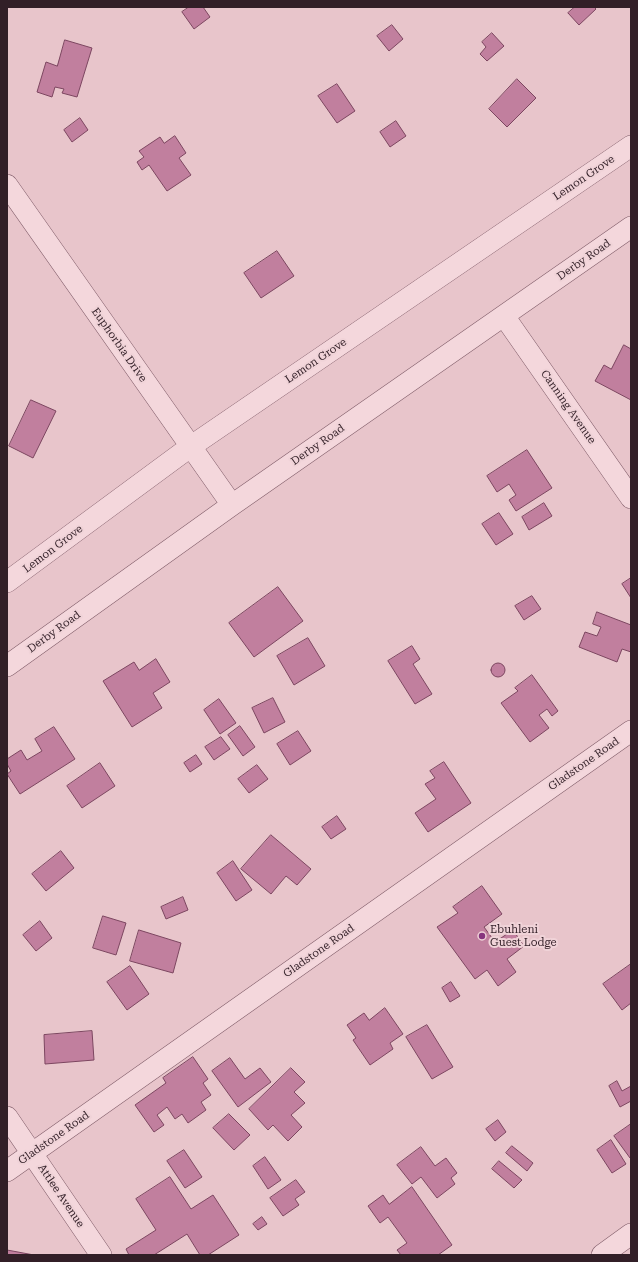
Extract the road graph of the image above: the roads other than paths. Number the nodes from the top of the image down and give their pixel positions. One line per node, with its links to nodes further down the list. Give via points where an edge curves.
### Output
1 (631, 146): 5 (street, Lemon Grove)
2 (7, 185): 5 (street, Euphorbia Drive)
3 (631, 227): 4 (street, Derby Road)
4 (504, 316): 6 (street, Canning Avenue); 7 (street, Derby Road)
5 (190, 447): 7 (street, Euphorbia Drive); 8 (street, Lemon Grove)
6 (631, 498)
7 (232, 505): 9 (street, Derby Road)
8 (7, 582)
9 (7, 666)
10 (631, 731): 12 (street, Gladstone Road)
11 (7, 1117): 12 (street, Attlee Avenue)
12 (32, 1153): 13 (street, Gladstone Road); 15 (street, Attlee Avenue)
13 (7, 1171)
14 (631, 1234): 16 (street)
15 (102, 1255)
16 (602, 1255)

